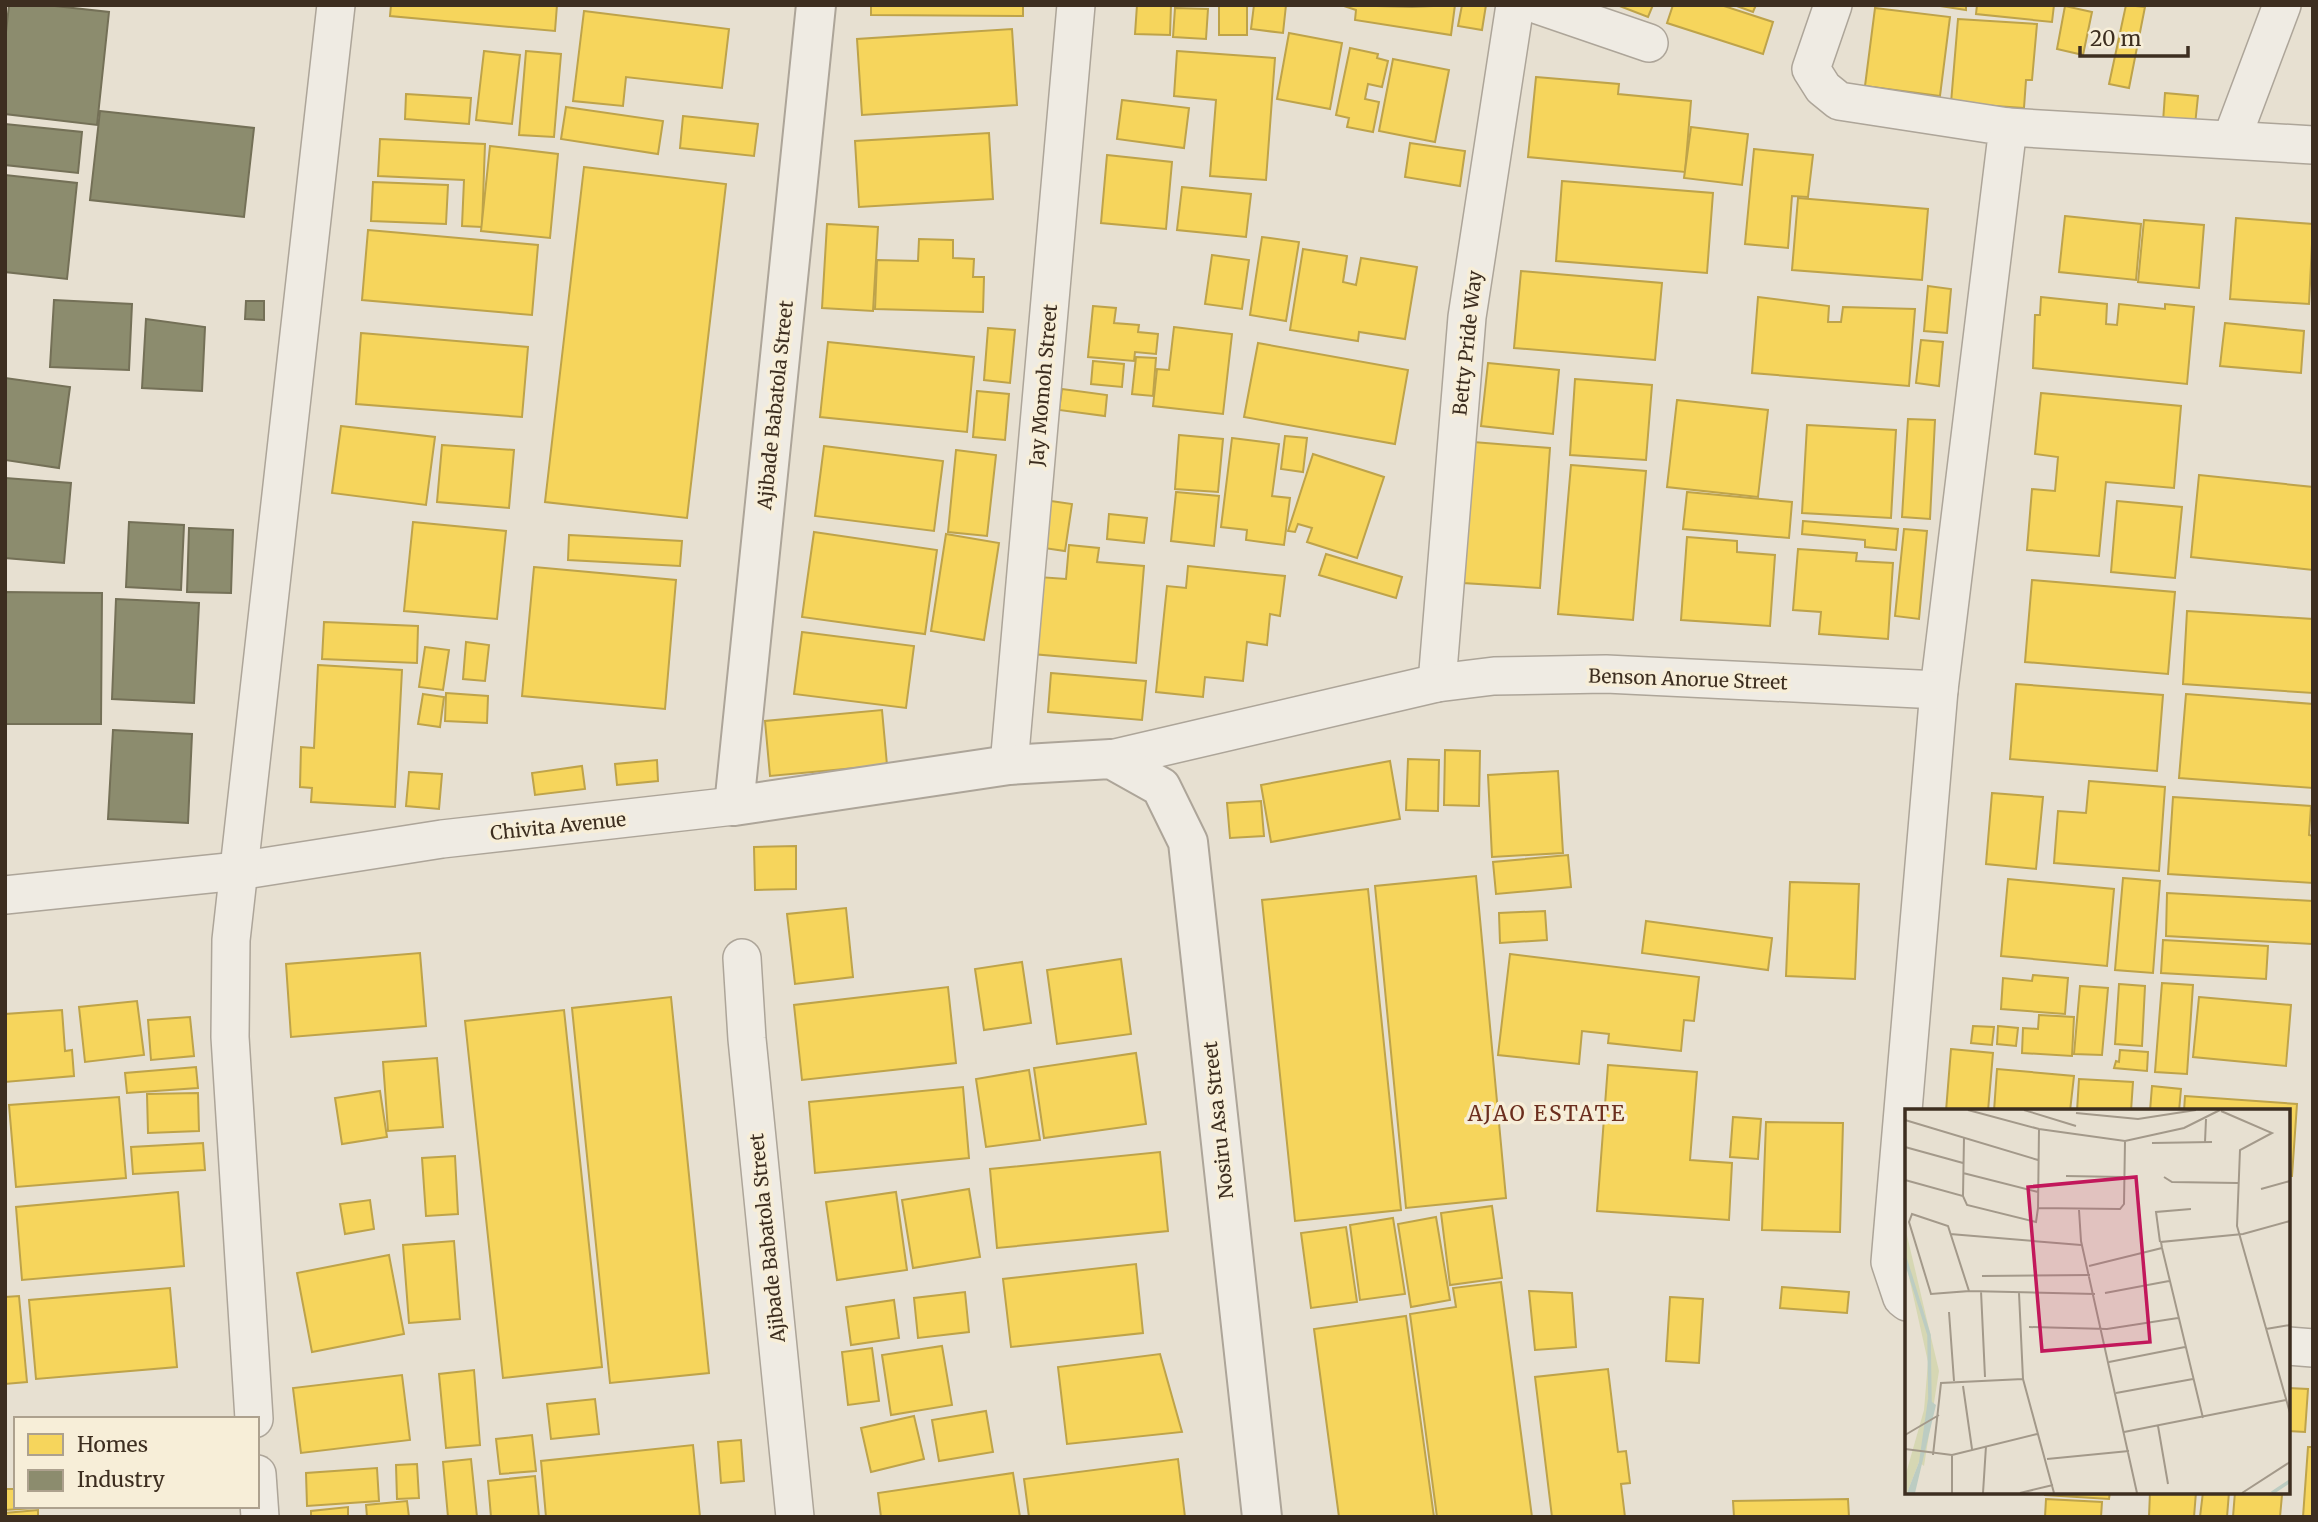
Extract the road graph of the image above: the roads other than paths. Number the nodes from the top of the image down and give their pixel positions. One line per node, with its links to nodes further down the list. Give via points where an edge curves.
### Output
1 (336, 5): 17 (street)
2 (816, 5): 16 (street, Ajibade Babatola Street)
3 (1076, 5): 15 (street, Jay Momoh Street)
4 (1515, 5): 12 (street, Betty Pride Way, via 1467,317)
5 (1538, 5): 8 (street)
6 (1833, 5): 9 (street, via 1811,69 1839,101)
7 (2281, 5): 10 (street)
8 (1649, 43)
9 (2008, 127): 10 (street); 13 (street)
10 (2232, 138): 11 (street)
11 (2313, 145)
12 (1437, 683): 13 (street, Benson Anorue Street, via 1494,676 1606,674); 14 (street, Benson Anorue Street)
13 (1939, 690): 20 (street, via 1890,1262)
14 (1111, 759): 15 (street, Chivita Avenue); 25 (street, Nosiru Asa Street, via 1161,786 1188,842)
15 (1009, 765): 16 (street, Chivita Avenue)
16 (734, 806): 17 (street, Chivita Avenue, via 442,839)
17 (238, 871): 18 (street, Chivita Avenue); 23 (street, via 231,940 230,1038)
18 (5, 895)
19 (742, 958): 24 (street, Ajibade Babatola Street)
20 (1905, 1300)
21 (2290, 1346): 22 (street)
22 (2313, 1348)
23 (254, 1417)
24 (795, 1517)
25 (1262, 1517)

